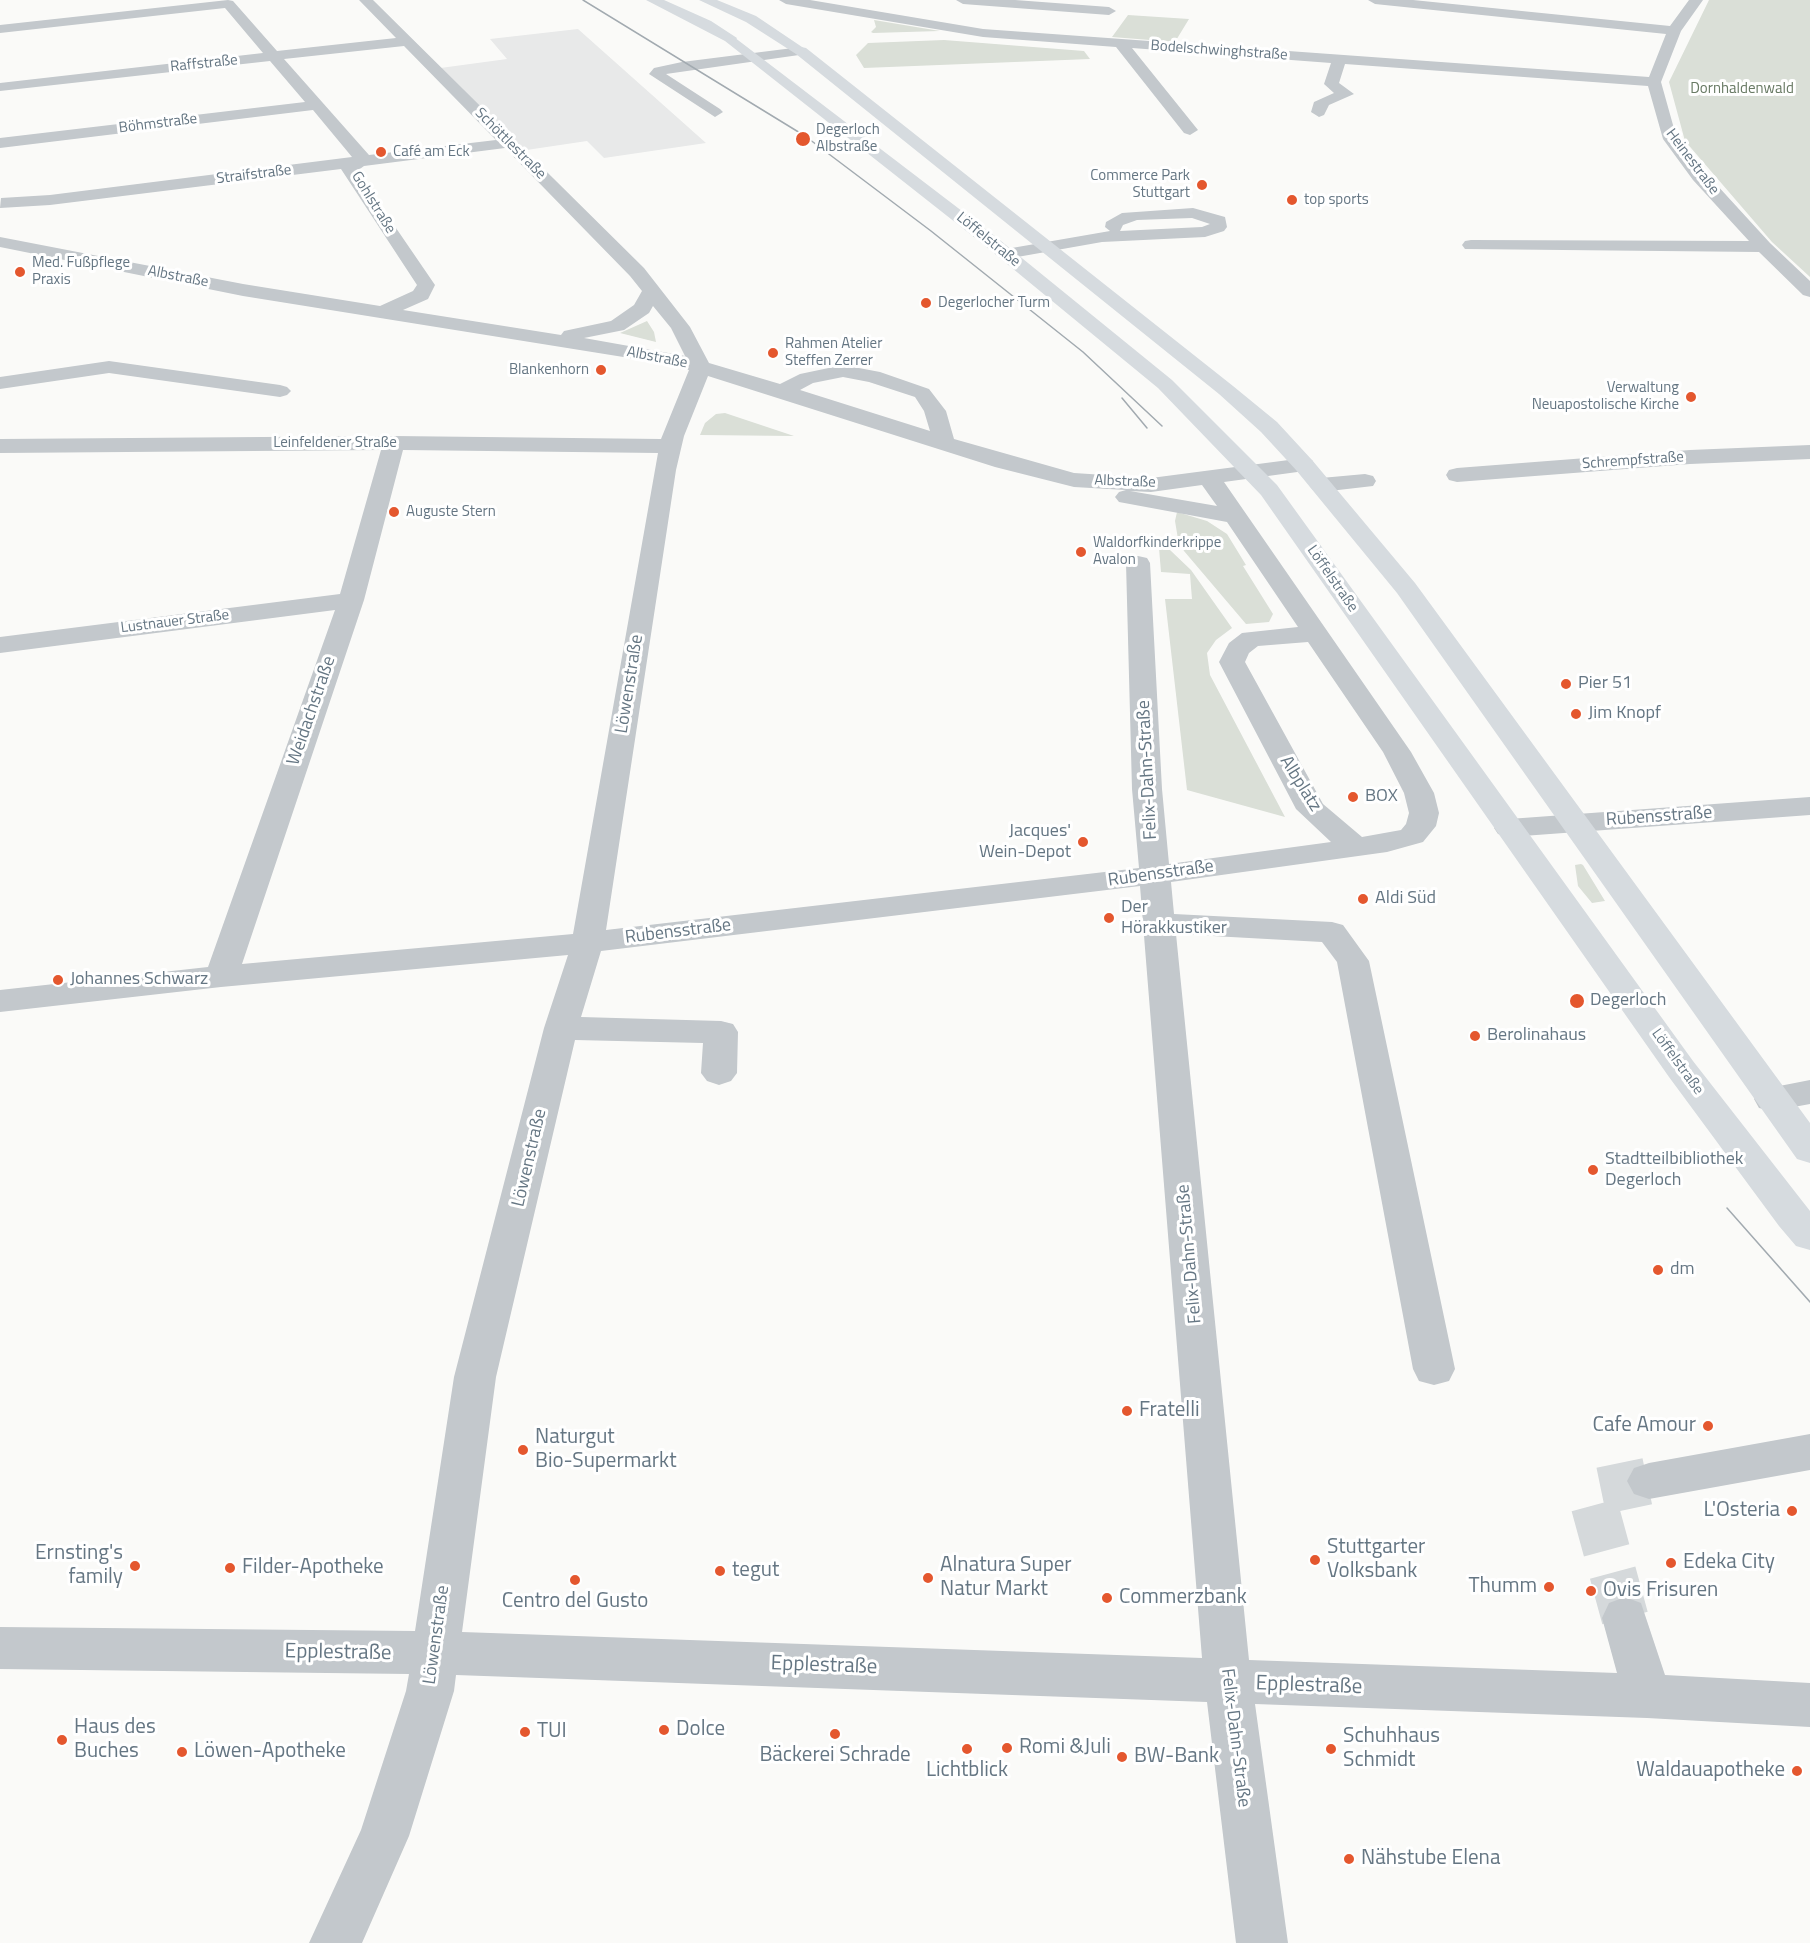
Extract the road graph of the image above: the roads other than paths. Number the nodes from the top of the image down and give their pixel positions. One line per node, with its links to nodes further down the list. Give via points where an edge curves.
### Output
1 (366, 0): 16 (street, Schöttlestraße)
2 (653, 0): 15 (main road, Löffelstraße)
3 (706, 0): 19 (main road, Löffelstraße, via 760,24)
4 (786, 0): 12 (street, Bodelschwinghstraße)
5 (963, 0): 8 (street)
6 (1375, 0): 13 (street)
7 (1696, 0): 13 (street)
8 (1114, 5): 17 (street)
9 (972, 15): 12 (street)
10 (1046, 20): 14 (street)
11 (0, 29): 20 (street, Gohlstraße, via 228,4)
12 (957, 30): 14 (street, Bodelschwinghstraße)
13 (1674, 31): 24 (street)
14 (1031, 37): 17 (street, Bodelschwinghstraße)
15 (730, 38): 21 (main road, Löffelstraße); 23 (street)
16 (408, 40): 20 (street, Raffstraße); 31 (street, Schöttlestraße)
17 (1084, 42): 18 (street, Bodelschwinghstraße)
18 (1122, 45): 22 (street, Bodelschwinghstraße); 29 (street)
19 (801, 51): 21 (street); 39 (main road, Löffelstraße)
20 (275, 56): 25 (street, Raffstraße); 26 (street, Gohlstraße)
21 (755, 57): 23 (street); 40 (main road, Löffelstraße)
22 (1340, 60): 24 (street, Bodelschwinghstraße); 28 (street, via 1331,84 1346,94 1322,102)
23 (706, 63): 27 (street, via 667,68 656,74)
24 (1654, 82): 38 (street, Heinestraße, via 1671,139)
25 (0, 87)
26 (317, 105): 30 (street, Böhmstraße); 32 (street, Gohlstraße, via 361,156)
27 (715, 112)
28 (1319, 112)
29 (1190, 130)
30 (0, 143)
31 (508, 143): 32 (street, Straifstraße); 41 (street, Schöttlestraße)
32 (359, 162): 34 (street, Straifstraße); 43 (street, Gohlstraße, via 348,170 426,285 422,295)
33 (0, 193): 34 (street)
34 (0, 203)
35 (1114, 227): 39 (street, via 1114,222 1137,215 1193,213 1219,221 1218,228 1205,232 1102,237)
36 (0, 242): 43 (street, Albstraße, via 243,290)
37 (1471, 245): 38 (street)
38 (1764, 247): 42 (street, Heinestraße)
39 (1048, 248): 40 (street); 55 (main road, Löffelstraße, via 1226,390 1269,427)
40 (1006, 254): 54 (main road, Löffelstraße, via 1165,384)
41 (652, 291): 44 (street, via 642,309 617,326); 45 (street, Schöttlestraße, via 680,327)
42 (1810, 291)
43 (382, 312): 44 (street, Albstraße)
44 (543, 338): 45 (street, Albstraße, via 669,358)
45 (701, 367): 48 (street, Albstraße); 52 (street, Löwenstraße)
46 (0, 383): 47 (street, via 109,367)
47 (280, 391)
48 (782, 391): 50 (street, Albstraße); 50 (street, via 807,378 843,371 873,376 922,393 935,411)
49 (394, 442): 51 (street, Leinfeldener Straße); 52 (street, Leinfeldener Straße); 62 (street, Weidachstraße)
50 (944, 442): 58 (street, Albstraße)
51 (0, 446)
52 (669, 446): 71 (street, Löwenstraße)
53 (1810, 452): 56 (street, Schrempfstraße)
54 (1252, 472): 55 (street, Albstraße); 57 (street, Albstraße); 67 (main road, Löffelstraße, via 1269,490)
55 (1313, 475): 59 (street); 66 (main road, Löffelstraße, via 1406,588)
56 (1457, 475)
57 (1209, 478): 58 (street, Albstraße, via 1131,486); 60 (street)
58 (1074, 480): 60 (street, via 1138,501)
59 (1365, 481)
60 (1238, 517): 63 (street)
61 (1138, 563): 69 (street, Felix-Dahn-Straße, via 1147,789)
62 (351, 600): 64 (street, Lustnauer Straße); 72 (street, Weidachstraße)
63 (1317, 633): 68 (street, via 1397,752 1419,794 1424,813 1422,826 1412,836); 68 (street, Albplatz, via 1251,639 1238,649 1232,662 1311,809)
64 (0, 645)
65 (1810, 806): 66 (street, Rubensstraße)
66 (1576, 823): 67 (street, Rubensstraße); 77 (main road, Löffelstraße)
67 (1509, 828): 79 (main road, Löffelstraße, via 1682,1069)
68 (1355, 847): 69 (street, Rubensstraße)
69 (1155, 875): 70 (street, Felix-Dahn-Straße); 71 (street, Rubensstraße)
70 (1159, 923): 80 (street, via 1332,932 1353,961); 86 (street, Felix-Dahn-Straße)
71 (588, 942): 72 (street, Rubensstraße); 74 (street, Löwenstraße)
72 (221, 976): 73 (street, Rubensstraße)
73 (0, 1000)
74 (561, 1028): 75 (street, via 722,1032); 85 (street, Löwenstraße, via 475,1377)
75 (718, 1073)
76 (1810, 1092): 77 (street)
77 (1772, 1099): 78 (main road, Löffelstraße)
78 (1810, 1150)
79 (1810, 1236)
80 (1434, 1369)
81 (1810, 1452): 82 (street)
82 (1649, 1481)
83 (1625, 1618): 87 (street)
84 (0, 1648): 85 (street, Epplestraße)
85 (435, 1653): 86 (street, Epplestraße); 89 (street, Löwenstraße, via 430,1691 384,1836)
86 (1229, 1683): 87 (street, Epplestraße); 90 (street, Felix-Dahn-Straße)
87 (1647, 1696): 88 (street, Epplestraße)
88 (1810, 1705)
89 (335, 1943)
90 (1262, 1943)

